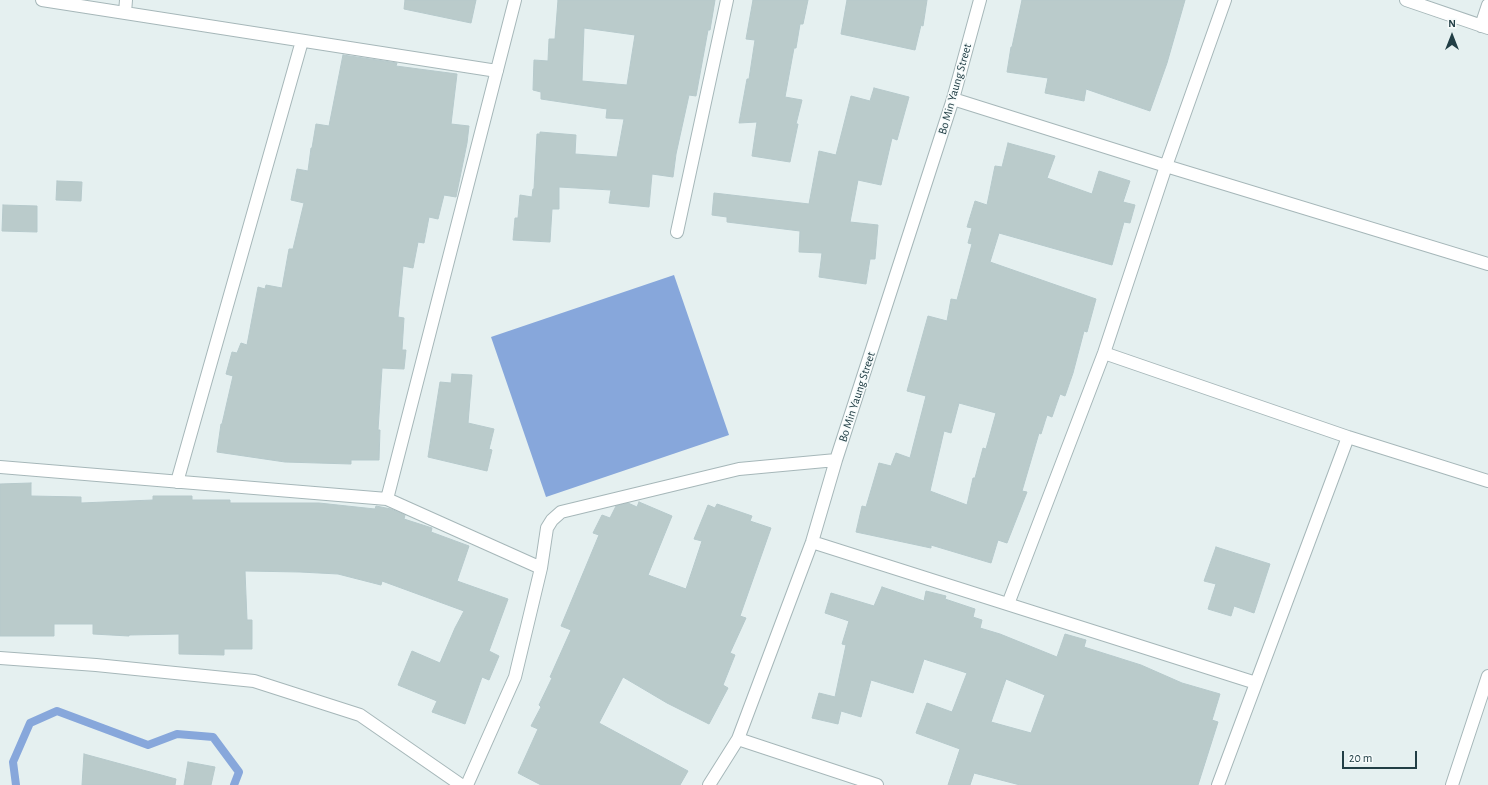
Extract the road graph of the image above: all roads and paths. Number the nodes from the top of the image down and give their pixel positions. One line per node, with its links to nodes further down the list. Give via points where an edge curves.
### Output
1 (42, 0): 9 (street)
2 (126, 0): 9 (street)
3 (515, 0): 12 (street)
4 (727, 0): 15 (street)
5 (980, 0): 13 (street, Bo Min Yaung Street)
6 (1225, 0): 14 (street)
7 (1406, 0): 10 (street)
8 (1488, 5): 10 (street)
9 (125, 13): 11 (street)
10 (1484, 27)
11 (302, 41): 12 (street); 22 (street)
12 (497, 71): 23 (street)
13 (953, 99): 14 (street); 19 (street, Bo Min Yaung Street)
14 (1166, 166): 16 (street); 17 (street)
15 (678, 232)
16 (1488, 264)
17 (1104, 353): 18 (street); 26 (street)
18 (1348, 437): 21 (street); 29 (street)
19 (836, 460): 24 (street, Bo Min Yaung Street); 25 (street, via 739,469 561,512 547,528)
20 (0, 467): 22 (street)
21 (1488, 481)
22 (177, 482): 23 (street)
23 (387, 499): 25 (street)
24 (812, 542): 26 (street); 30 (street, Bo Min Yaung Street)
25 (541, 568): 32 (street, via 515,677)
26 (1008, 604): 29 (street)
27 (0, 658): 31 (street, via 254,681 360,716)
28 (1488, 676): 36 (street)
29 (1256, 683): 35 (street)
30 (738, 739): 33 (street, Bo Min Yaung Street); 34 (street)
31 (461, 785)
32 (467, 785)
33 (709, 785)
34 (877, 785)
35 (1218, 785)
36 (1452, 785)

